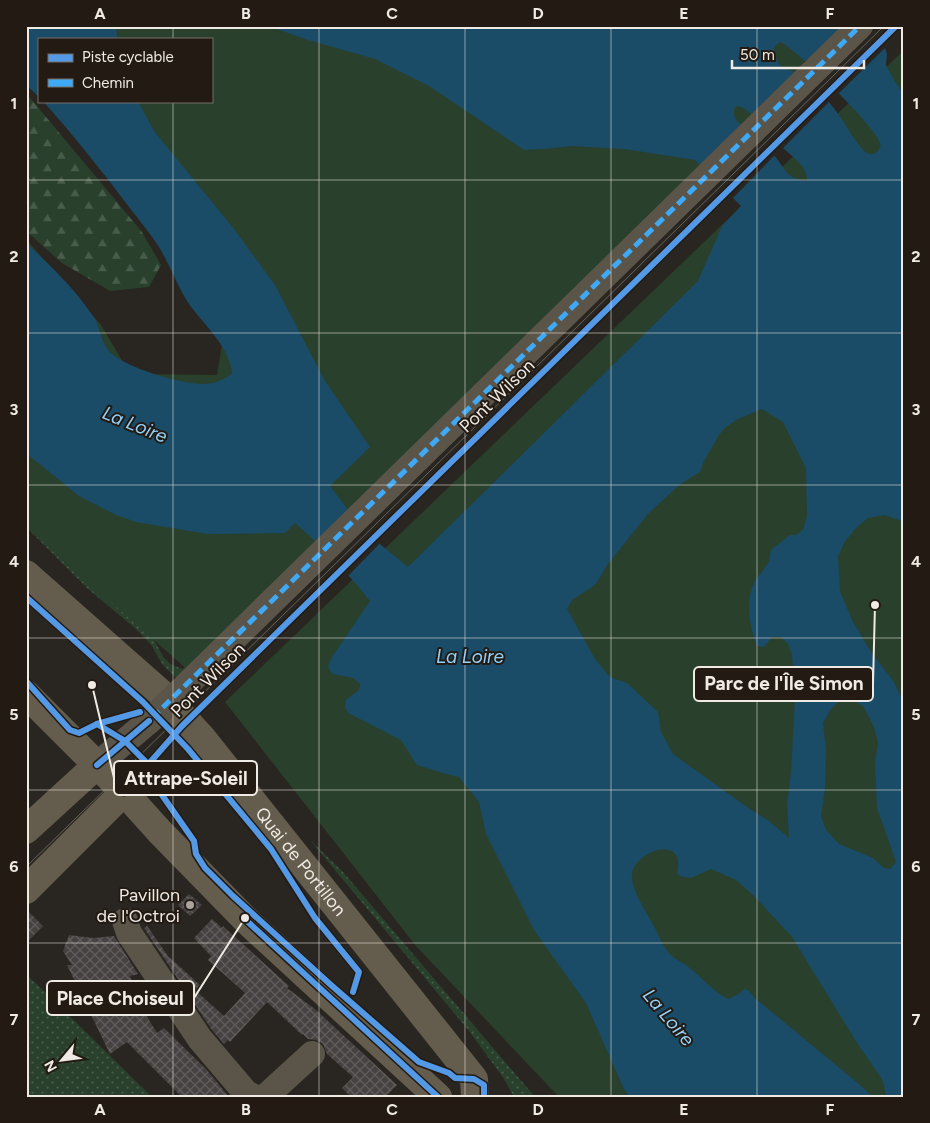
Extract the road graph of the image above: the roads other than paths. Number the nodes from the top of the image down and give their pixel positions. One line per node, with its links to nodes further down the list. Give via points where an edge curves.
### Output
1 (860, 26): 4 (street, Pont Wilson, bridge, via 165,706)
2 (26, 574): 10 (main road, Quai de Portillon, via 162,694 203,739)
3 (26, 694): 4 (main road)
4 (97, 765): 5 (main road); 6 (main road)
5 (124, 792): 7 (main road); 13 (main road, via 248,922)
6 (26, 830)
7 (26, 890)
8 (125, 921): 11 (street, via 129,933 200,1039 246,1093)
9 (312, 1054): 12 (street)
10 (455, 1057): 14 (main road, Quai de Portillon, via 464,1079); 15 (main road, Quai de Portillon, via 474,1079)
11 (254, 1097)
12 (265, 1097)
13 (438, 1097)
14 (464, 1097)
15 (475, 1097)

